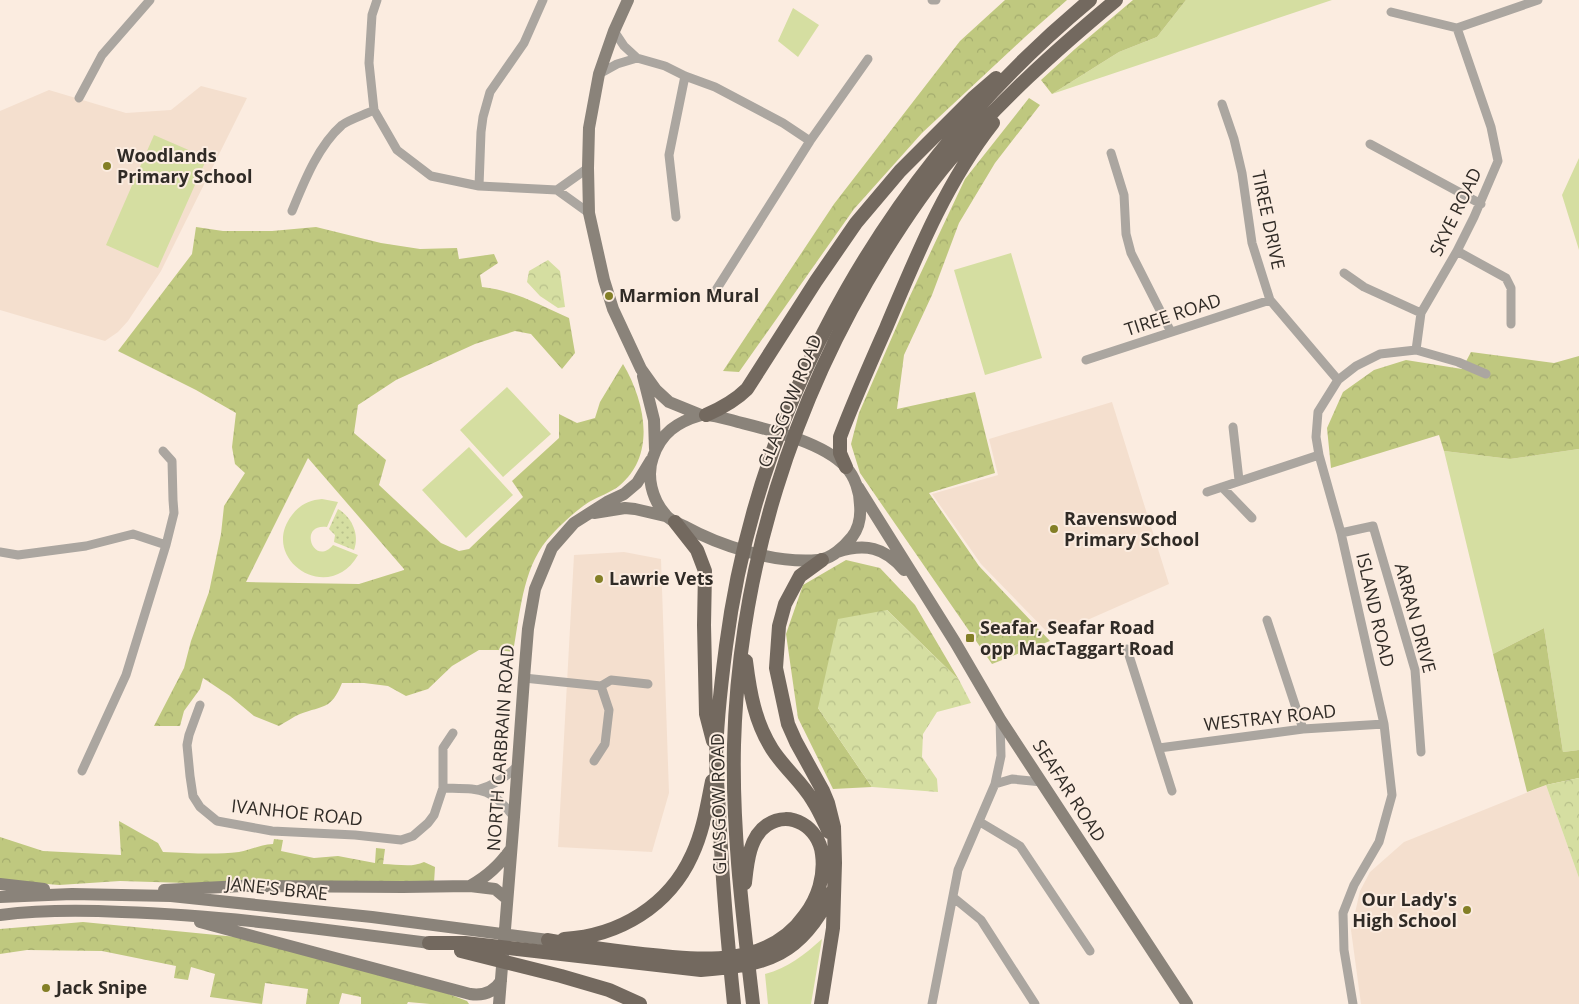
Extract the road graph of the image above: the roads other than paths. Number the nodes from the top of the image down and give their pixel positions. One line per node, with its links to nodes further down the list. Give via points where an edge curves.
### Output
1 (377, 0): 18 (street, via 372,15 369,63)
2 (543, 0): 23 (street, via 524,43 490,92 481,132)
3 (628, 0): 10 (street)
4 (1116, 0): 13 (main road, GLASGOW ROAD)
5 (1538, 0): 9 (street)
6 (144, 2): 16 (street, via 102,55)
7 (1085, 4): 41 (main road, via 974,97 900,171 845,238 747,389 740,397); 73 (main road, GLASGOW ROAD, via 964,123 917,181 855,273 810,359 762,480 732,600 719,704)
8 (1391, 12): 9 (street)
9 (1457, 28): 25 (street, SKYE ROAD, via 1491,127 1498,161)
10 (614, 31): 11 (street); 14 (street)
11 (637, 58): 14 (street); 15 (street, via 666,66)
12 (868, 59): 19 (street)
13 (1033, 71): 46 (main road, via 982,137 954,182 910,269 840,437 840,453); 61 (main road, GLASGOW ROAD, via 947,163 914,207 841,328 805,407 776,484 755,567)
14 (599, 74): 22 (street, via 589,128)
15 (685, 76): 19 (street, via 714,86); 28 (street, via 669,155)
16 (79, 98)
17 (1222, 104): 32 (street, TIREE DRIVE, via 1242,173 1252,242)
18 (374, 110): 23 (street, via 397,150 431,176); 26 (street, via 343,124 321,149)
19 (810, 141): 31 (street)
20 (1370, 144): 25 (street)
21 (1111, 153): 35 (street, via 1124,195 1126,234 1131,252)
22 (588, 168): 24 (street); 27 (street)
23 (479, 186): 24 (street)
24 (557, 190): 27 (street)
25 (1481, 204): 29 (street, SKYE ROAD)
26 (292, 211)
27 (589, 213): 38 (street, via 613,309)
28 (676, 217)
29 (1457, 251): 33 (street, SKYE ROAD); 34 (street, via 1506,278 1511,288)
30 (1344, 273): 33 (street, via 1364,287)
31 (710, 298)
32 (1270, 300): 35 (street, TIREE ROAD); 40 (street, TIREE DRIVE)
33 (1421, 313): 36 (street, SKYE ROAD)
34 (1511, 324)
35 (1171, 332): 37 (street, TIREE ROAD)
36 (1416, 350): 39 (street, ISLAND ROAD); 40 (street, ISLAND ROAD, via 1380,354)
37 (1086, 360)
38 (641, 368): 41 (street, via 669,402); 45 (street, via 654,420)
39 (1486, 374)
40 (1338, 380): 44 (street, ISLAND ROAD, via 1318,412 1316,437)
41 (704, 415): 45 (street, NORTH CARBRAIN ROAD, via 687,419 667,433); 46 (street, via 792,436 827,453)
42 (1233, 427): 47 (street)
43 (163, 451): 55 (street, via 172,461 174,513)
44 (1319, 455): 47 (street); 54 (street, ISLAND ROAD)
45 (653, 456): 51 (street, NORTH CARBRAIN ROAD, via 637,483); 53 (street, via 649,475 653,493)
46 (846, 467): 48 (street, SEAFAR ROAD)
47 (1238, 480): 49 (street)
48 (858, 487): 57 (street, via 859,524); 59 (street, SEAFAR ROAD)
49 (1222, 487): 50 (street); 52 (street)
50 (1207, 492)
51 (587, 514): 53 (street, via 625,508); 63 (street, NORTH CARBRAIN ROAD, via 574,523 552,548 535,589)
52 (1252, 518)
53 (670, 519): 58 (street, via 710,539 754,553 794,560); 73 (main road, via 697,550 705,571 706,714)
54 (1341, 533): 68 (street, ISLAND ROAD); 72 (street, ARRAN DRIVE, via 1373,526 1415,670)
55 (166, 545): 56 (street, via 133,534 86,546 18,555); 76 (street, via 126,675)
56 (0, 552)
57 (835, 553): 58 (street); 59 (street, SEAFAR ROAD, via 863,547 887,554 899,563)
58 (822, 560): 84 (main road, via 800,576 785,604 779,626 776,668 788,724 828,804 834,827)
59 (925, 594): 67 (street, SEAFAR ROAD)
60 (1267, 620): 69 (street)
61 (743, 633): 84 (main road, via 749,693 756,717 771,748 813,801); 94 (main road, GLASGOW ROAD, via 734,745 734,797)
62 (1127, 649): 71 (street)
63 (524, 678): 65 (street); 75 (street, NORTH CARBRAIN ROAD)
64 (648, 684): 65 (street, via 611,680)
65 (601, 686): 74 (street, via 609,710 606,744)
66 (200, 705): 79 (street, IVANHOE ROAD, via 188,740 193,796 200,807 218,821 272,831 401,840 413,836 428,823)
67 (1000, 719): 77 (street, SEAFAR ROAD); 78 (street, via 1001,756)
68 (1384, 724): 69 (street, WESTRAY ROAD); 112 (street, ISLAND ROAD, via 1392,795 1379,842 1354,885 1343,913 1344,950)
69 (1304, 729): 71 (street, WESTRAY ROAD)
70 (453, 733): 79 (street, IVANHOE ROAD, via 443,748)
71 (1160, 748): 81 (street)
72 (1421, 752)
73 (717, 759): 99 (main road, via 693,855 668,894 635,919 612,930); 106 (main road, GLASGOW ROAD, via 725,920)
74 (594, 761)
75 (518, 764): 80 (street, via 509,775); 82 (street, NORTH CARBRAIN ROAD)
76 (82, 771)
77 (1042, 782): 78 (street, via 1012,779); 111 (street, SEAFAR ROAD)
78 (995, 784): 83 (street)
79 (443, 788): 80 (street)
80 (480, 789): 82 (street, via 497,798)
81 (1172, 791)
82 (514, 817): 85 (street, NORTH CARBRAIN ROAD)
83 (980, 822): 92 (street, via 958,870); 101 (street, via 1020,846)
84 (833, 842): 88 (main road)
85 (511, 850): 87 (street, via 483,879); 93 (street, NORTH CARBRAIN ROAD)
86 (0, 884): 89 (street)
87 (470, 886): 90 (street, via 197,887); 93 (street, via 495,889)
88 (834, 888): 100 (main road, via 820,915 794,944 765,960 730,968 701,970 465,943); 108 (main road, via 833,928)
89 (72, 894): 90 (street, JANE'S BRAE); 91 (street, JANE'S BRAE)
90 (143, 894): 99 (street, JANE'S BRAE, via 212,899)
91 (0, 897)
92 (954, 898): 109 (street); 110 (street, via 981,920)
93 (507, 899): 102 (street, NORTH CARBRAIN ROAD)
94 (742, 911): 99 (main road, via 746,870 756,837 775,821 786,819 808,827 821,845 822,874 817,893 799,924 770,945 739,956 697,960); 107 (main road)
95 (37, 912): 96 (street, JANE'S BRAE); 97 (street, JANE'S BRAE); 98 (street)
96 (163, 913): 100 (street, JANE'S BRAE); 103 (street)
97 (0, 915)
98 (0, 921)
99 (548, 940)
100 (429, 943): 105 (main road, via 561,976 609,990)
101 (1090, 952)
102 (501, 981): 103 (street); 104 (street, NORTH CARBRAIN ROAD)
103 (483, 999)
104 (499, 1003)
105 (640, 1004)
106 (734, 1004)
107 (753, 1004)
108 (821, 1004)
109 (932, 1004)
110 (1035, 1004)
111 (1187, 1004)
112 (1353, 1004)

